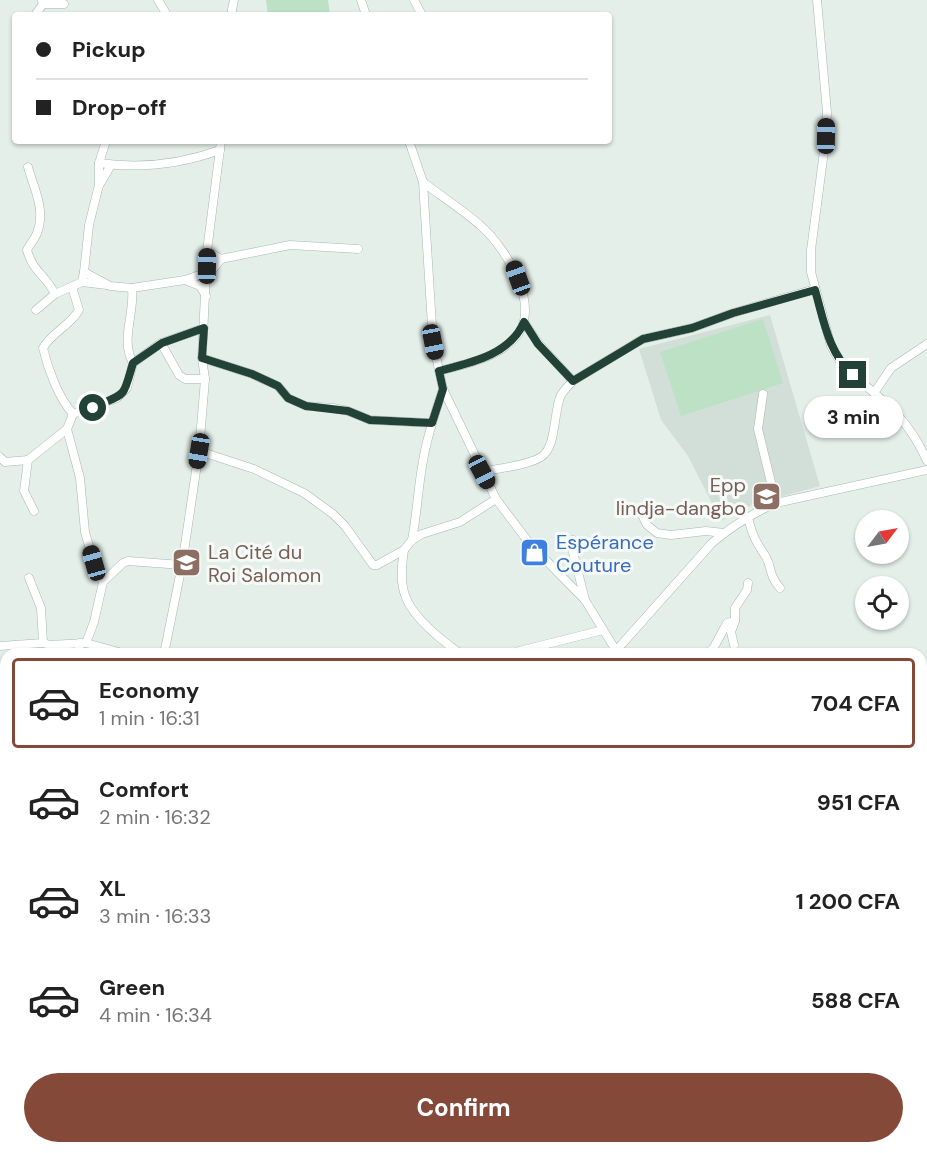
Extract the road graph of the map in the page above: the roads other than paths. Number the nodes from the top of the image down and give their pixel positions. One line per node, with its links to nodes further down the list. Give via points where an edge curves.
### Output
1 (817, 0): 24 (street, via 827,112 811,250)
2 (42, 2): 3 (street)
3 (64, 4)
4 (105, 144): 8 (street)
5 (221, 144): 7 (street)
6 (410, 144): 11 (street)
7 (220, 150): 9 (street, via 183,162); 14 (street)
8 (99, 163): 9 (street); 12 (street)
9 (111, 165): 12 (street)
10 (28, 167): 25 (street, via 41,220 28,252 34,268 46,278)
11 (423, 182): 28 (street, via 481,226 505,252 518,278); 34 (street, via 431,321)
12 (99, 185): 17 (street, via 89,225)
13 (358, 249): 15 (street, via 290,245)
14 (207, 251): 15 (street); 16 (street)
15 (221, 260): 18 (street)
16 (207, 266): 18 (street); 19 (street, via 202,274)
17 (84, 272): 20 (street); 22 (street)
18 (207, 277): 26 (street)
19 (185, 280): 23 (street); 26 (street, via 200,286)
20 (82, 282): 21 (street); 22 (street)
21 (72, 286): 25 (street); 40 (street, via 79,310 47,340 44,348 51,373)
22 (110, 286): 23 (street)
23 (132, 288): 33 (street, via 126,347)
24 (815, 290): 36 (street, via 643,339); 38 (street, via 836,356)
25 (55, 294): 27 (street)
26 (206, 296): 29 (street)
27 (36, 310)
28 (524, 322): 34 (street, via 514,339 497,351); 36 (street, via 538,344)
29 (204, 328): 30 (street); 32 (street)
30 (162, 343): 33 (street); 35 (street, via 179,375 185,379)
31 (927, 344): 38 (street, via 891,368)
32 (202, 358): 35 (street); 41 (street, via 278,386 288,398 306,406 341,409 370,420)
33 (133, 363): 40 (street, via 124,392 117,398)
34 (439, 371): 37 (street)
35 (205, 379): 43 (street)
36 (573, 381): 48 (street, via 561,395 547,452 514,467)
37 (443, 389): 41 (street); 48 (street)
38 (874, 393): 45 (street, via 908,426)
39 (763, 394): 50 (street, via 758,429)
40 (73, 414): 42 (street)
41 (432, 423): 55 (street)
42 (67, 429): 44 (street); 60 (street, via 80,478 85,532)
43 (199, 451): 57 (street, via 254,469 304,493 345,526 373,565); 58 (street)
44 (28, 460): 46 (street); 52 (street, via 24,491)
45 (927, 461)
46 (2, 462)
47 (927, 470): 50 (street)
48 (482, 472): 49 (street)
49 (496, 500): 55 (street, via 460,522); 63 (street, via 530,544)
50 (776, 503): 53 (street)
51 (639, 509): 54 (street, via 647,525 657,533)
52 (34, 512)
53 (748, 517): 54 (street); 62 (street, via 751,534)
54 (724, 533): 76 (street)
55 (412, 540): 57 (street)
56 (573, 540): 63 (street)
57 (404, 550): 73 (street, via 403,590 409,605)
58 (182, 565): 60 (street, via 128,561); 72 (street)
59 (29, 578): 66 (street, via 41,608)
60 (103, 582): 67 (street, via 94,622)
61 (748, 583): 64 (street, via 735,608)
62 (780, 588)
63 (585, 600): 65 (street)
64 (735, 621): 68 (street, via 731,632); 77 (street, via 727,623)
65 (603, 630): 74 (street); 75 (street)
66 (43, 643): 67 (street); 69 (street)
67 (83, 643): 70 (street); 71 (street)
68 (734, 645)
69 (0, 646)
70 (81, 648)
71 (103, 648)
72 (165, 648)
73 (453, 648)
74 (531, 648)
75 (613, 648)
76 (620, 648)
77 (712, 648)

